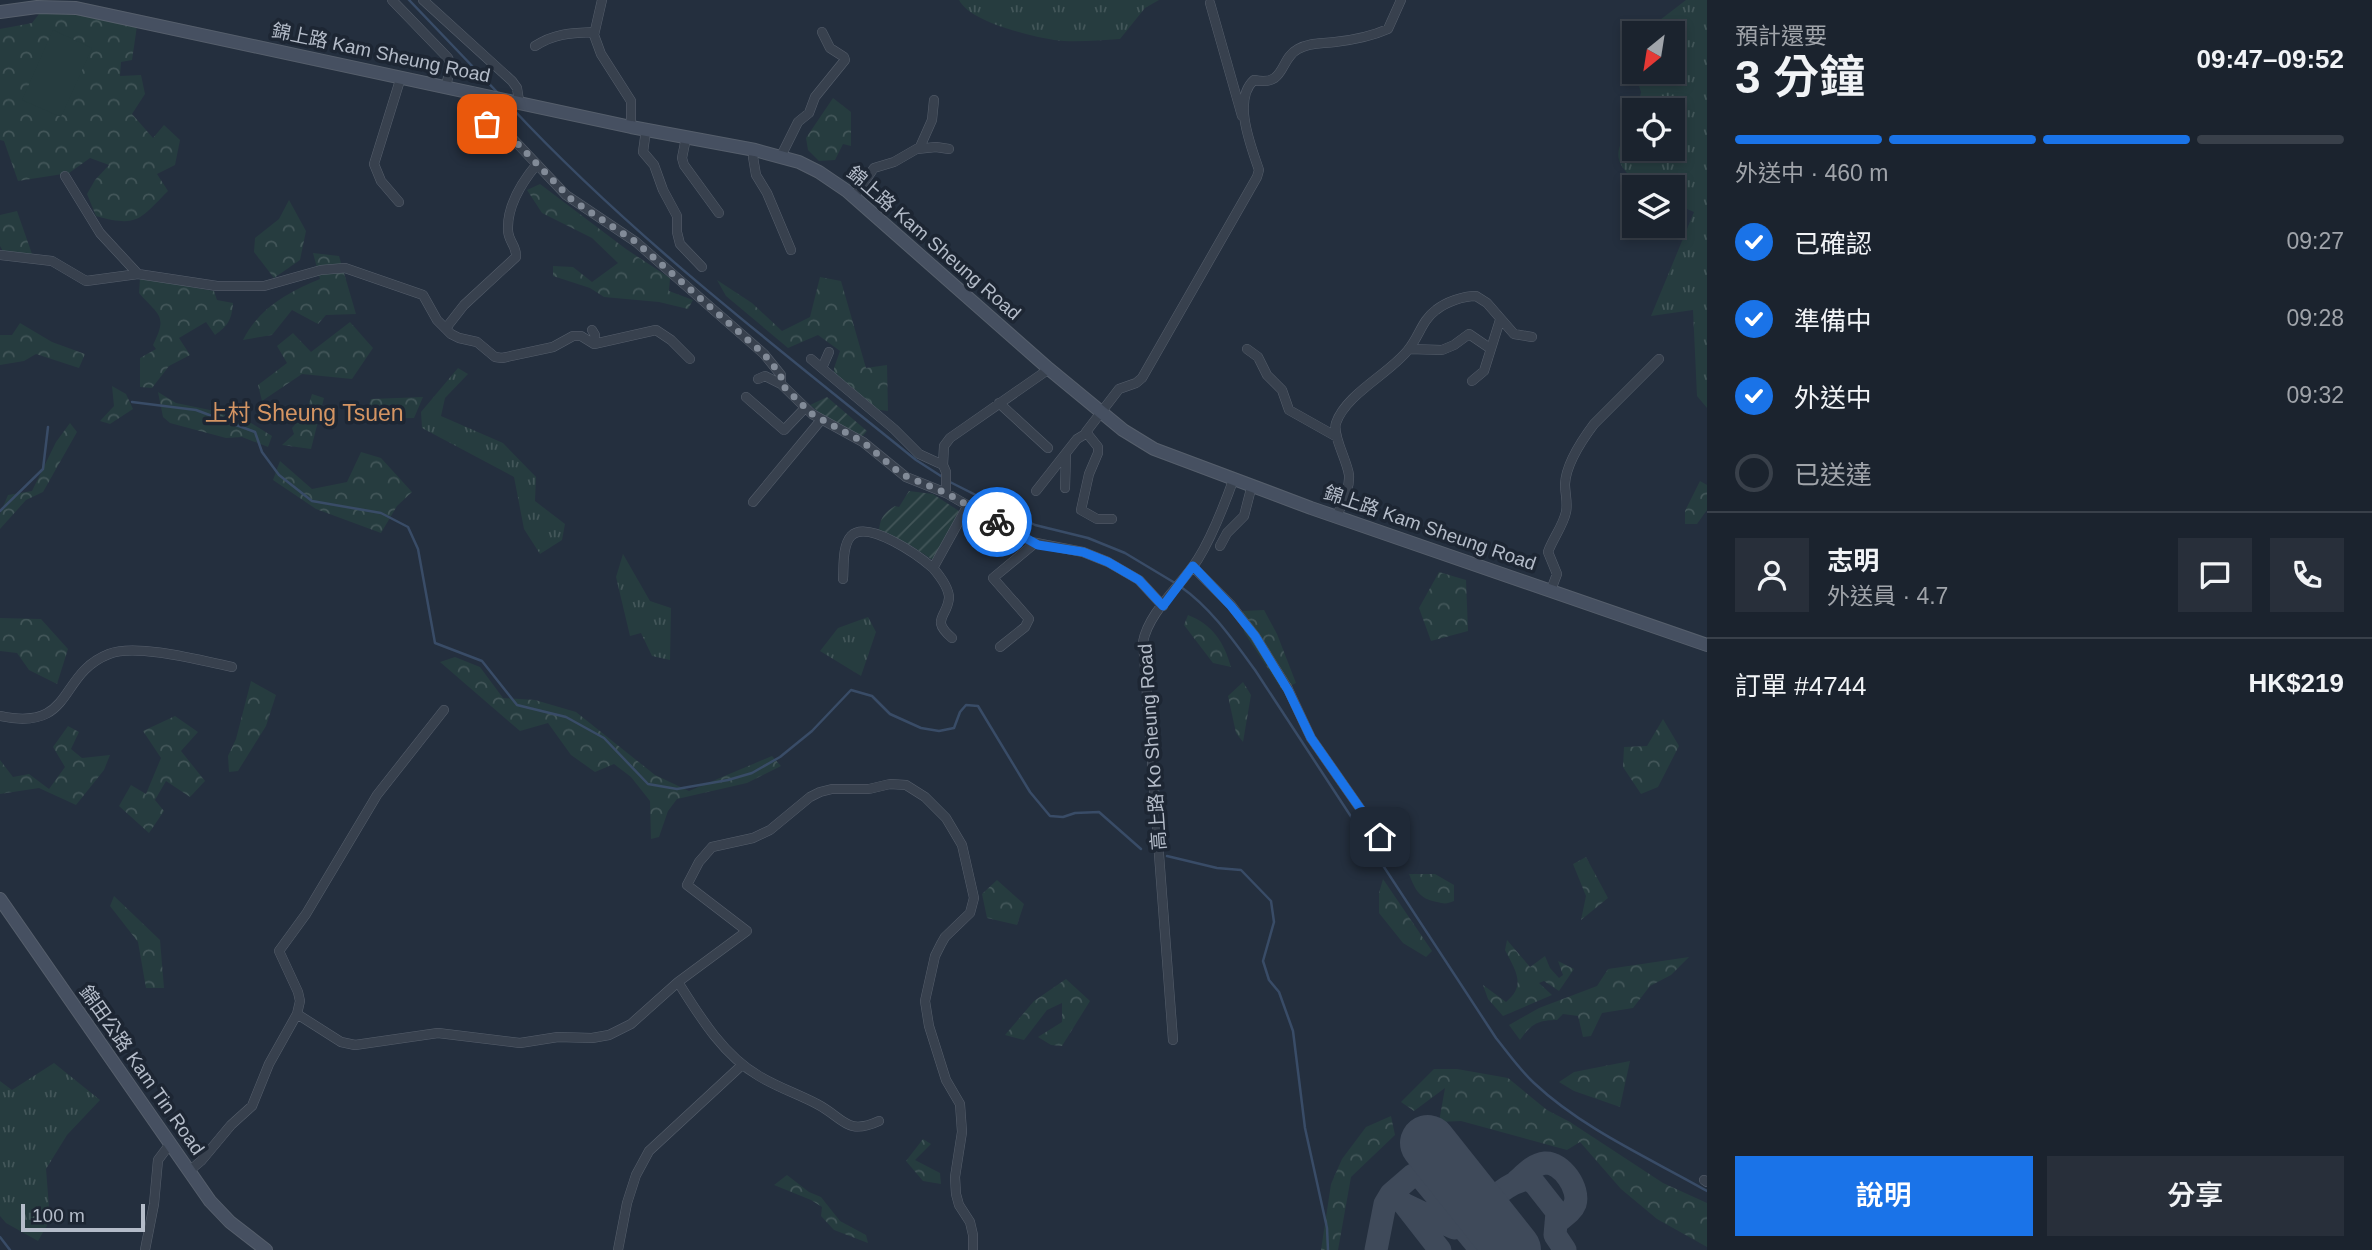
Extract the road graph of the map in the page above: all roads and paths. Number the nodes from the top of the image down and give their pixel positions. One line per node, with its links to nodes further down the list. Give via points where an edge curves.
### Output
1 (392, 0): 11 (street, via 449,58)
2 (423, 0): 14 (street, via 512,81)
3 (602, 0): 7 (street)
4 (1401, 0): 15 (street, via 1388,29 1303,46 1292,52 1276,77 1251,81)
5 (1210, 3): 15 (street)
6 (0, 12): 10 (main road, 錦上路 Kam Sheung Road, via 76,8)
7 (594, 32): 9 (street, via 560,34); 16 (street, via 601,54 631,101)
8 (822, 32): 22 (street, via 828,45 845,60 798,122)
9 (536, 46)
10 (401, 77): 11 (main road, 錦上路 Kam Sheung Road); 26 (street, via 374,164)
11 (446, 86): 12 (main road, 錦上路 Kam Sheung Road)
12 (479, 93): 14 (main road, 錦上路 Kam Sheung Road); 23 (street, via 472,105 480,120 511,137)
13 (934, 100): 19 (street, via 932,120)
14 (517, 101): 16 (main road, 錦上路 Kam Sheung Road)
15 (1244, 121): 52 (street, via 1259,170 1257,177 1142,378 1119,388)
16 (631, 127): 17 (main road, 錦上路 Kam Sheung Road)
17 (646, 130): 18 (main road, 錦上路 Kam Sheung Road); 30 (street, via 643,152 654,165 677,216 680,244)
18 (686, 138): 21 (main road, 錦上路 Kam Sheung Road); 27 (street, via 682,162)
19 (917, 149): 20 (street); 25 (street, via 874,168)
20 (949, 149)
21 (755, 150): 22 (main road, 錦上路 Kam Sheung Road); 28 (street, via 756,175)
22 (781, 156): 25 (main road, 錦上路 Kam Sheung Road, via 819,172)
23 (537, 164): 33 (street, via 522,181 514,201 508,230 516,257); 48 (street, via 572,200 636,242 764,354 781,375)
24 (65, 176): 31 (street, via 100,233)
25 (854, 197): 45 (main road, 錦上路 Kam Sheung Road)
26 (399, 202)
27 (719, 214)
28 (790, 250)
29 (0, 255): 31 (street, via 52,261 86,281)
30 (702, 267)
31 (138, 274): 33 (street, via 255,288 345,268 423,295)
32 (1500, 320): 35 (street, via 1514,334); 38 (street, via 1480,298 1451,302 1426,320); 39 (street)
33 (446, 328): 36 (street, via 455,337 477,342 502,358 553,347 573,336)
34 (592, 330): 36 (street)
35 (1532, 337)
36 (594, 344): 41 (street, via 656,330)
37 (1247, 349): 55 (street, via 1282,390 1289,410)
38 (1409, 349): 39 (street, via 1437,351 1469,334); 55 (street, via 1345,408 1335,426)
39 (1491, 349): 47 (street, via 1484,371)
40 (829, 352): 44 (street)
41 (691, 359)
42 (811, 359): 44 (street)
43 (1659, 359): 73 (street, via 1594,425 1571,464 1565,481 1565,516 1548,552 1557,574)
44 (822, 368): 58 (street, via 919,454)
45 (1049, 369): 50 (street); 52 (main road, 錦上路 Kam Sheung Road)
46 (758, 379): 48 (street, via 765,376)
47 (1472, 381)
48 (781, 384): 51 (street)
49 (746, 397): 51 (street, via 784,430)
50 (999, 403): 56 (street); 58 (street, via 946,442)
51 (805, 408): 53 (street)
52 (1101, 413): 54 (street); 59 (main road, 錦上路 Kam Sheung Road, via 1154,449)
53 (821, 419): 62 (street, via 863,442 906,477); 64 (street)
54 (1087, 433): 57 (street); 67 (street, via 1098,453 1081,510 1097,519)
55 (1337, 437): 66 (street, via 1349,478)
56 (1048, 448)
57 (1066, 454): 61 (street); 63 (street)
58 (944, 469): 62 (street)
59 (1234, 478): 60 (main road, 錦上路 Kam Sheung Road); 71 (street, 高上路 Ko Sheung Road)
60 (1252, 485): 66 (main road, 錦上路 Kam Sheung Road); 69 (street, via 1244,516)
61 (1065, 488)
62 (946, 491): 65 (street)
63 (1036, 491)
64 (753, 502)
65 (968, 505): 68 (street); 70 (street)
66 (1337, 516): 73 (main road, 錦上路 Kam Sheung Road)
67 (1112, 519)
68 (1034, 544): 74 (street, via 1083,552 1108,562 1139,580); 77 (street, via 993,578 1029,619)
69 (1220, 546)
70 (933, 568): 72 (street, via 897,543 859,532 848,539); 75 (street, via 948,592 941,627)
71 (1191, 570): 74 (street, 高上路 Ko Sheung Road); 82 (street, via 1231,606 1255,636 1311,738)
72 (843, 579)
73 (1550, 590): 76 (main road, 錦上路 Kam Sheung Road)
74 (1163, 606): 87 (street, 高上路 Ko Sheung Road, via 1146,629 1143,642)
75 (952, 638)
76 (1707, 645)
77 (1000, 647)
78 (232, 667): 80 (street, via 162,653 110,653 82,671 50,713)
79 (444, 710): 86 (street, via 377,795 279,951 298,992)
80 (0, 716)
81 (1382, 814): 82 (street)
82 (1368, 821): 83 (street)
83 (1380, 837)
84 (0, 899): 90 (main road, 錦田公路 Kam Tin Road)
85 (678, 982): 86 (street, via 631,1024 609,1035 558,1037 528,1044 438,1034 349,1045); 88 (street, via 708,1028); 95 (street, via 747,931 687,885 706,851 770,830 804,802 832,789 905,785 925,797 946,818 962,845 974,898 970,913 945,937 935,956 925,1001 946,1080 960,1104 956,1194 970,1222)
86 (297, 1014): 91 (street, via 254,1104)
87 (1173, 1040)
88 (742, 1065): 89 (street, via 820,1105 849,1126 863,1129); 94 (street, via 649,1151 627,1203)
89 (879, 1121)
90 (170, 1144): 91 (main road, 錦田公路 Kam Tin Road); 92 (street, via 158,1160)
91 (189, 1171): 93 (main road, 錦田公路 Kam Tin Road, via 220,1213)
92 (145, 1250)
93 (266, 1250)
94 (618, 1250)
95 (973, 1250)

